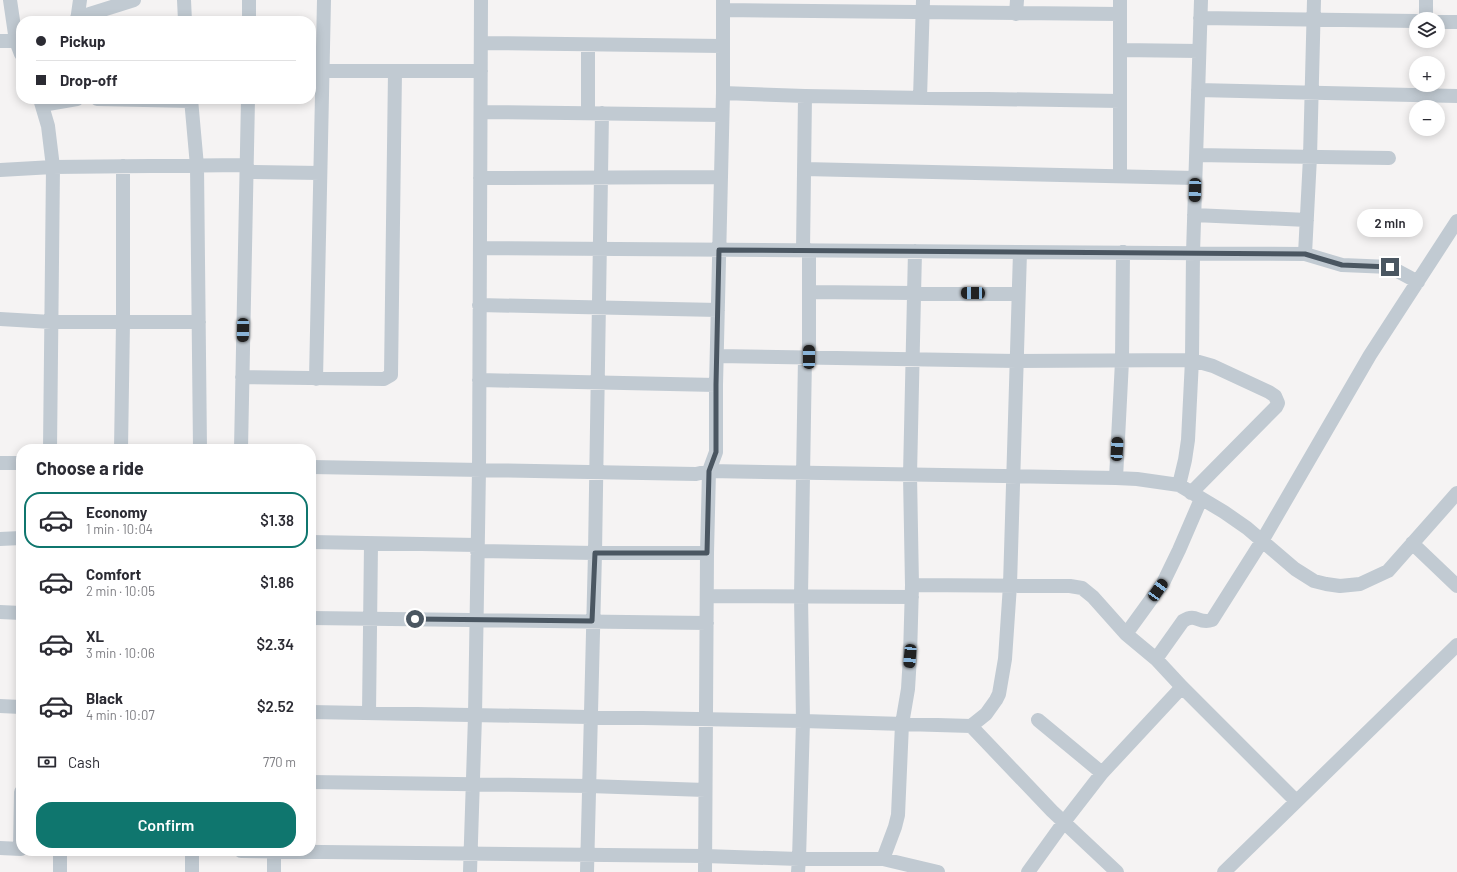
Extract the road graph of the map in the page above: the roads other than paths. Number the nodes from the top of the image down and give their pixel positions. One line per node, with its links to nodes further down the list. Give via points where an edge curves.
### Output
1 (10, 0): 26 (street)
2 (80, 0): 17 (street)
3 (134, 0): 18 (street)
4 (184, 0): 19 (street)
5 (249, 0): 20 (street)
6 (324, 0): 34 (street)
7 (481, 0): 28 (street)
8 (1120, 0): 16 (street)
9 (1201, 0): 21 (street)
10 (1314, 0): 22 (street)
11 (1426, 0): 15 (street)
12 (723, 5): 13 (street); 31 (street)
13 (923, 6): 14 (street); 42 (street)
14 (1017, 7): 16 (street)
15 (1426, 12)
16 (1120, 14): 32 (street)
17 (78, 16)
18 (88, 16)
19 (185, 16)
20 (249, 16)
21 (1200, 18): 22 (street); 33 (street)
22 (1313, 20): 23 (street); 39 (street)
23 (1409, 21)
24 (1445, 22): 25 (street)
25 (1457, 22)
26 (16, 30)
27 (0, 41): 29 (street)
28 (481, 43): 30 (street); 36 (street)
29 (16, 44)
30 (588, 45): 31 (street); 48 (street)
31 (722, 46): 38 (street)
32 (1120, 50): 33 (street); 43 (street)
33 (1199, 51): 37 (street)
34 (322, 71): 35 (street); 59 (street)
35 (395, 71): 36 (street); 95 (street, via 391,375 384,379)
36 (481, 71): 47 (street)
37 (1198, 90): 39 (street); 50 (street)
38 (723, 93): 40 (street); 49 (street)
39 (1312, 93): 41 (street); 51 (street)
40 (805, 96): 42 (street); 57 (street)
41 (1457, 96)
42 (920, 98): 43 (street)
43 (1120, 101): 60 (street)
44 (42, 104): 55 (street, via 48,126)
45 (191, 104): 54 (street)
46 (248, 104): 56 (street)
47 (480, 112): 48 (street); 63 (street)
48 (595, 113): 49 (street); 61 (street)
49 (722, 114): 62 (street)
50 (1196, 155): 51 (street); 64 (street)
51 (1310, 157): 52 (street); 66 (street)
52 (1389, 158)
53 (123, 166): 54 (street); 55 (street); 86 (street)
54 (198, 166): 56 (street); 87 (street)
55 (53, 167): 58 (street); 85 (street)
56 (247, 168): 59 (street); 94 (street)
57 (804, 169): 60 (street); 71 (street)
58 (0, 170)
59 (320, 173): 95 (street)
60 (1120, 175): 64 (street)
61 (601, 177): 62 (street); 63 (street); 69 (street)
62 (721, 177): 70 (street)
63 (480, 178): 68 (street)
64 (1196, 178): 65 (street)
65 (1194, 215): 66 (street); 75 (street)
66 (1307, 220): 76 (street)
67 (1457, 221): 77 (street)
68 (480, 248): 69 (street); 81 (street)
69 (599, 249): 70 (street); 82 (street)
70 (719, 250): 71 (street); 83 (street)
71 (806, 250): 72 (street); 78 (street)
72 (915, 251): 73 (street); 79 (street)
73 (1020, 252): 74 (street); 80 (street)
74 (1123, 252): 75 (street); 93 (street)
75 (1193, 253): 76 (street); 91 (street)
76 (1305, 254): 77 (street, via 1342,265 1390,267)
77 (1418, 282): 118 (street, via 1370,355)
78 (809, 292): 79 (street); 89 (street)
79 (913, 293): 80 (street); 90 (street)
80 (1018, 294): 92 (street)
81 (479, 305): 82 (street); 96 (street)
82 (598, 308): 83 (street); 97 (street)
83 (718, 310): 88 (street)
84 (0, 320): 85 (street)
85 (51, 322): 86 (street); 99 (street)
86 (123, 322): 87 (street); 100 (street)
87 (199, 322): 101 (street)
88 (717, 356): 89 (street); 98 (street)
89 (807, 357): 90 (street); 109 (street)
90 (912, 358): 92 (street); 110 (street)
91 (1192, 360): 93 (street); 113 (street, via 1186,460); 115 (street, via 1213,366 1269,392 1275,396 1278,404)
92 (1016, 361): 93 (street); 111 (street)
93 (1122, 361): 112 (street)
94 (242, 377): 95 (street); 102 (street)
95 (316, 379)
96 (479, 380): 97 (street); 106 (street)
97 (597, 382): 98 (street); 108 (street)
98 (716, 385): 107 (street, via 716,452)
99 (50, 444)
100 (120, 444)
101 (200, 444)
102 (241, 444)
103 (0, 463): 104 (street)
104 (16, 463)
105 (316, 467): 106 (street)
106 (478, 470): 108 (street); 122 (street)
107 (709, 471): 108 (street, via 696,474); 109 (street); 124 (street)
108 (595, 472): 123 (street)
109 (804, 472): 110 (street); 129 (street)
110 (910, 475): 111 (street); 127 (street)
111 (1013, 476): 112 (street); 125 (street)
112 (1116, 478): 113 (street)
113 (1179, 485): 115 (street)
114 (1457, 493): 120 (street)
115 (1196, 496): 118 (street, via 1224,512); 137 (street, via 1179,550 1163,583)
116 (0, 538): 117 (street)
117 (16, 538)
118 (1262, 541): 120 (street, via 1295,569 1314,580 1340,586 1360,584 1388,570); 139 (street, via 1212,620 1206,622 1194,617 1183,621)
119 (316, 542): 121 (street)
120 (1412, 543): 126 (street)
121 (371, 544): 122 (street); 133 (street)
122 (477, 548): 123 (street); 134 (street)
123 (595, 553): 124 (street); 135 (street)
124 (707, 553): 128 (street)
125 (1010, 585): 127 (street); 137 (street, via 1082,588); 151 (street, via 1005,659 999,694 986,714)
126 (1457, 586)
127 (912, 591): 129 (street); 150 (street, via 908,689)
128 (707, 596): 129 (street); 136 (street)
129 (802, 596): 149 (street)
130 (0, 612): 131 (street)
131 (16, 613)
132 (316, 618): 133 (street)
133 (370, 618): 134 (street); 144 (street)
134 (475, 620): 135 (street); 145 (street)
135 (592, 621): 136 (street); 146 (street)
136 (707, 623): 147 (street)
137 (1126, 634): 139 (street)
138 (1457, 645): 157 (street)
139 (1156, 659): 140 (street)
140 (1182, 688): 152 (street); 157 (street)
141 (0, 706): 142 (street)
142 (16, 706)
143 (316, 712): 144 (street)
144 (369, 714): 145 (street)
145 (475, 716): 146 (street); 154 (street)
146 (590, 718): 147 (street); 155 (street)
147 (707, 720): 149 (street); 156 (street)
148 (1038, 720): 152 (street)
149 (803, 721): 150 (street); 169 (street)
150 (902, 724): 151 (street); 168 (street, via 898,815)
151 (970, 726): 158 (street)
152 (1102, 773): 158 (street)
153 (316, 782): 154 (street)
154 (472, 784): 155 (street); 162 (street)
155 (589, 786): 156 (street); 163 (street)
156 (706, 790): 167 (street)
157 (1296, 802): 179 (street)
158 (1064, 822): 177 (street); 178 (street)
159 (0, 848): 160 (street)
160 (16, 848)
161 (316, 852): 162 (street)
162 (470, 854): 163 (street); 173 (street)
163 (588, 855): 167 (street); 174 (street)
164 (60, 856): 170 (street)
165 (192, 856): 171 (street)
166 (274, 856): 172 (street)
167 (705, 856): 169 (street); 175 (street)
168 (883, 859): 169 (street); 176 (street)
169 (799, 866)
170 (60, 872)
171 (192, 872)
172 (274, 872)
173 (470, 872)
174 (587, 872)
175 (705, 872)
176 (938, 872)
177 (1028, 872)
178 (1117, 872)
179 (1224, 872)

